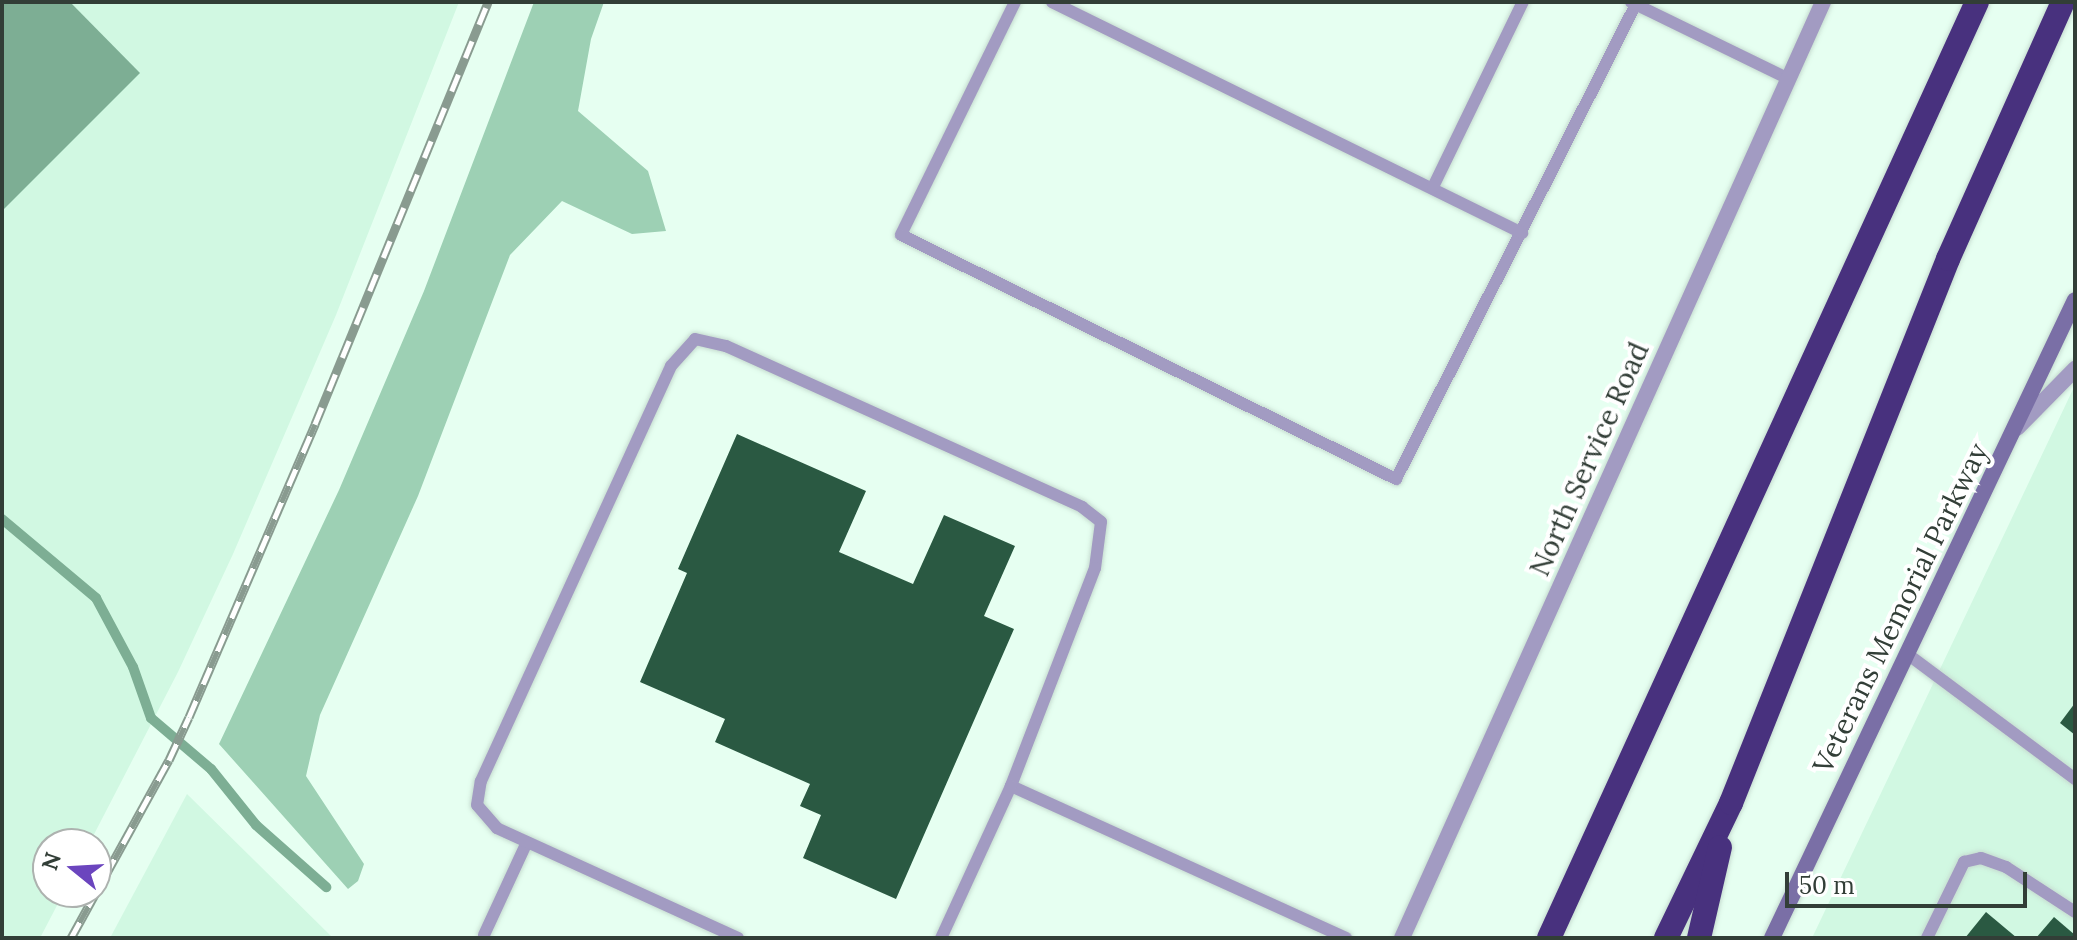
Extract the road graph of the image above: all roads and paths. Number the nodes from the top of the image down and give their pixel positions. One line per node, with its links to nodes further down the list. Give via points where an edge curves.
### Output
1 (1015, 2): 10 (lane, via 901,235 1396,479)
2 (1052, 2): 9 (lane)
3 (1523, 2): 9 (lane)
4 (1823, 2): 8 (street, North Service Road)
5 (1977, 2): 25 (highway)
6 (2063, 2): 17 (highway, via 1948,259)
7 (1634, 3): 8 (lane); 10 (lane)
8 (1789, 79): 24 (street, North Service Road)
9 (1433, 187): 10 (lane)
10 (1522, 233)
11 (2075, 300): 13 (main road, Veterans Memorial Parkway)
12 (2075, 369): 13 (street)
13 (2013, 432): 14 (main road, Veterans Memorial Parkway)
14 (1906, 653): 15 (lane); 28 (main road, Veterans Memorial Parkway)
15 (2075, 779)
16 (1011, 786): 18 (lane, via 1095,568 1101,522 1082,507 740,352 695,339 671,366 481,781 477,805 497,828); 22 (lane); 23 (lane)
17 (1731, 803): 26 (highway); 27 (highway)
18 (527, 842): 20 (lane); 21 (lane)
19 (2075, 912): 29 (lane, via 2006,867 1981,858 1964,862)
20 (484, 935)
21 (738, 938)
22 (941, 938)
23 (1346, 938)
24 (1402, 938)
25 (1549, 938)
26 (1666, 938)
27 (1699, 938)
28 (1772, 938)
29 (1927, 938)

